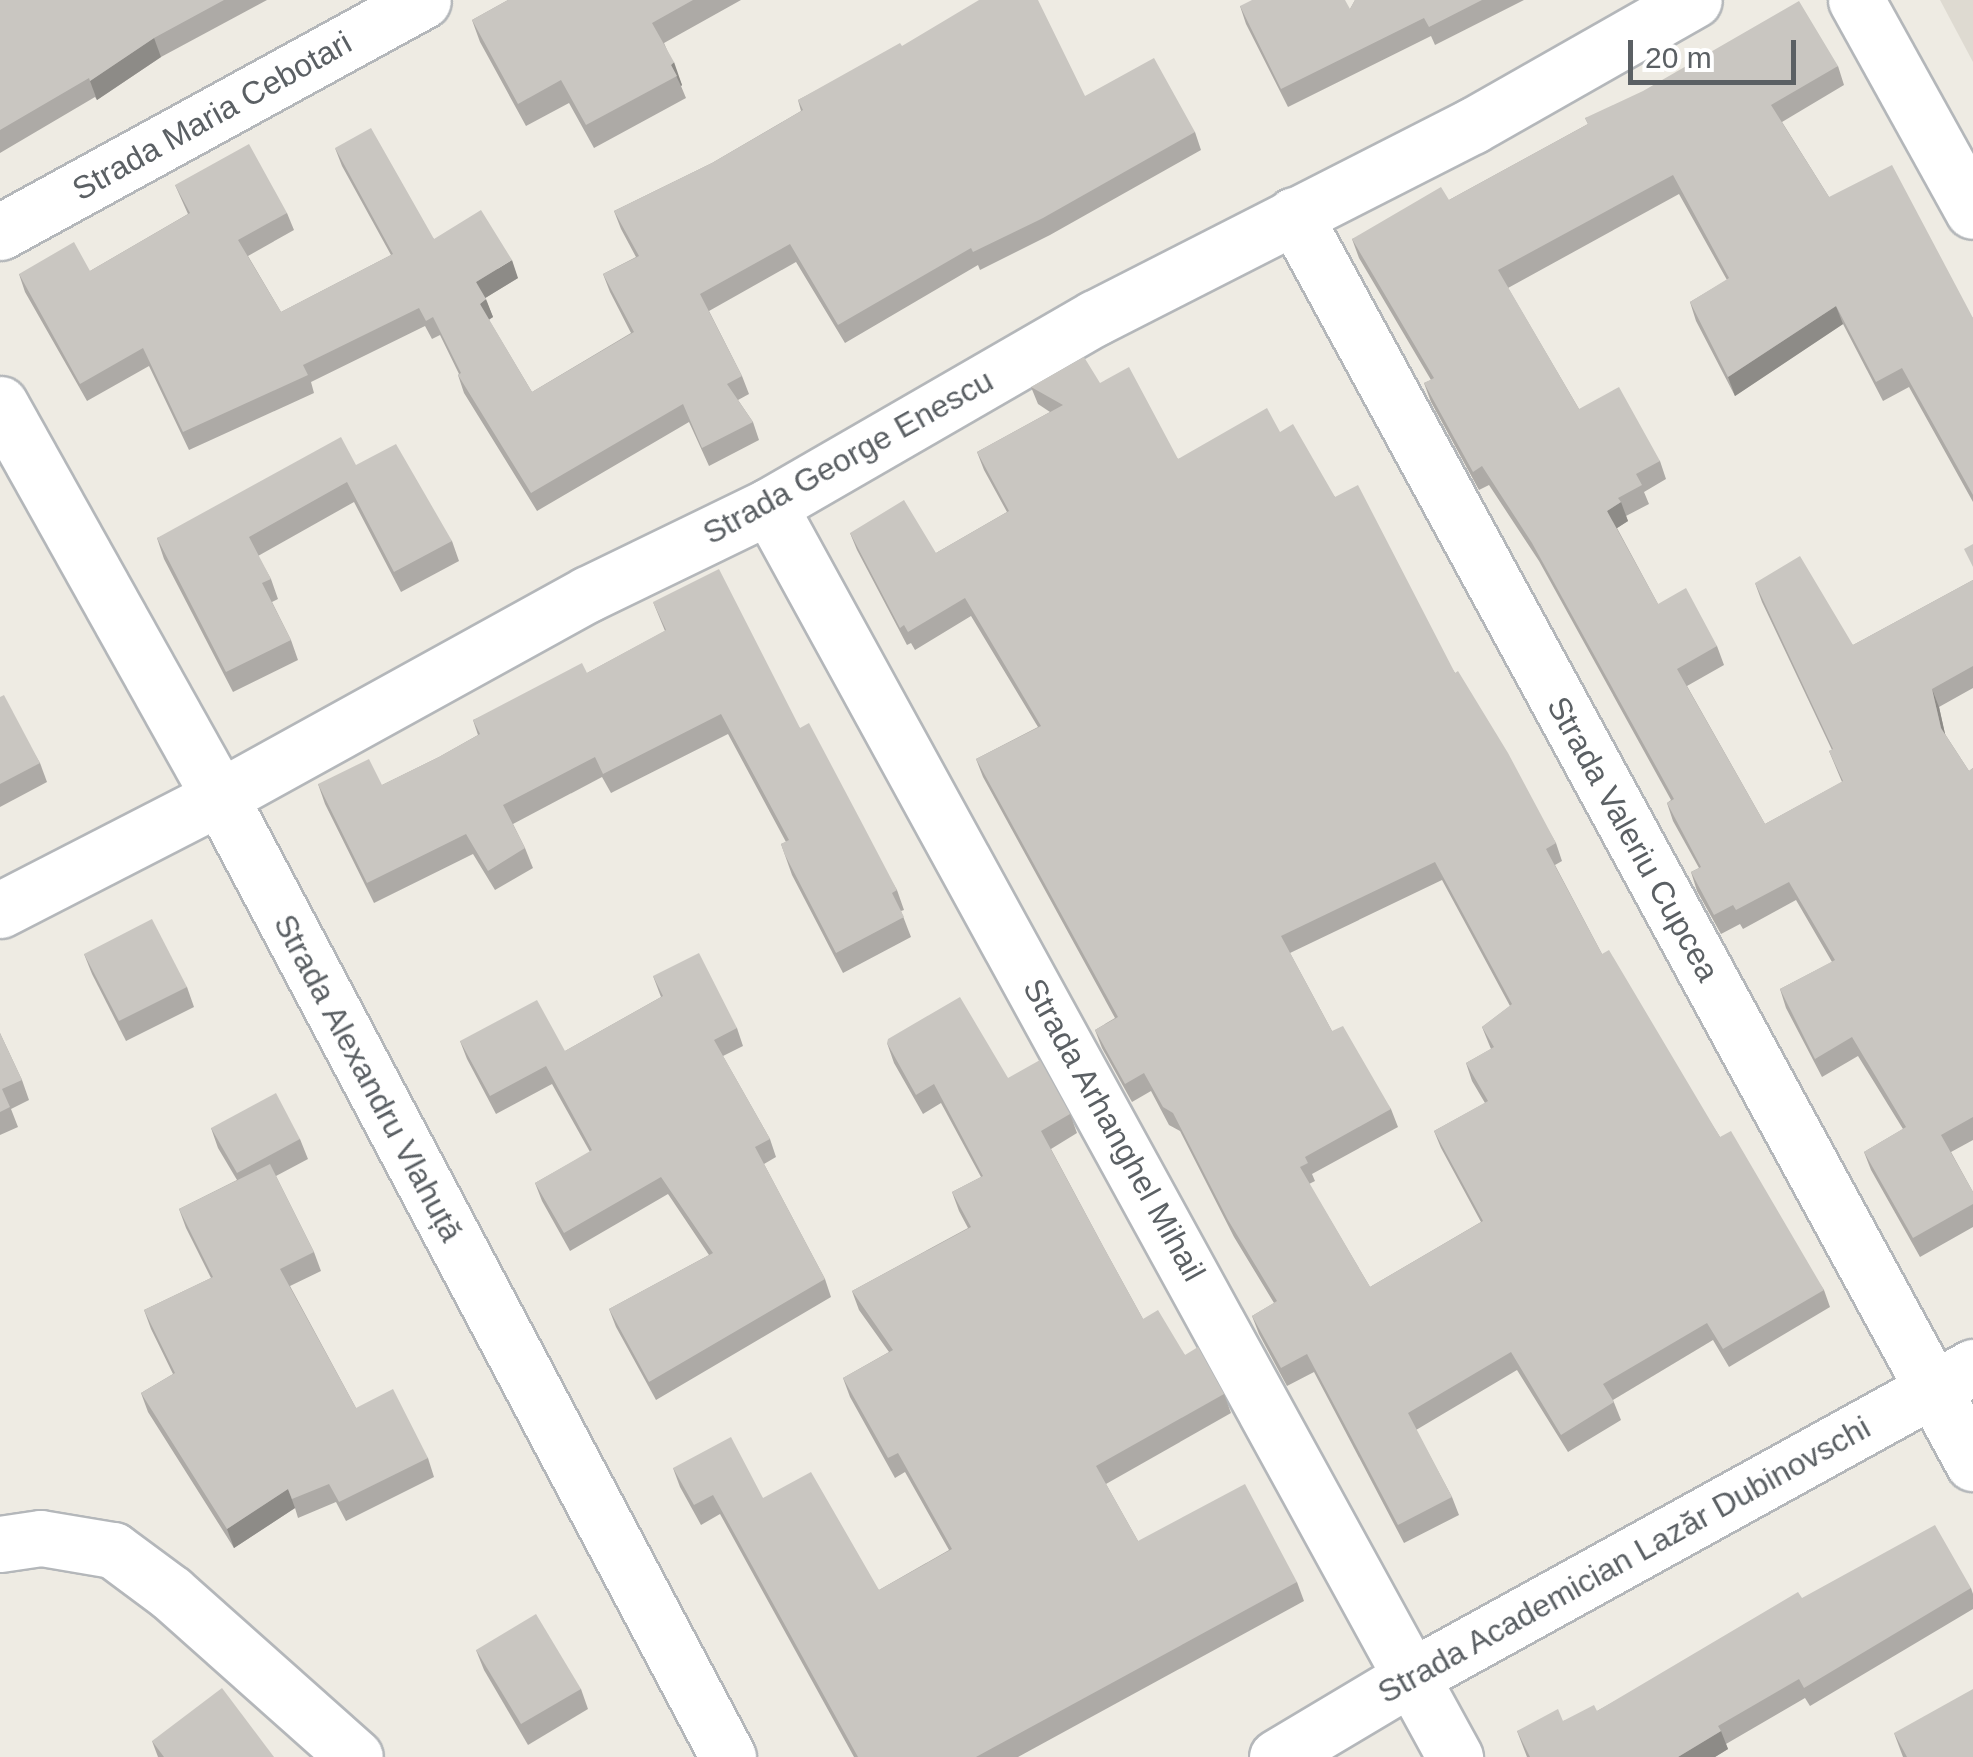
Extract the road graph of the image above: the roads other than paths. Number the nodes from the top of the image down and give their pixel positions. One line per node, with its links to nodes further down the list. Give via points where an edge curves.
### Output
1 (423, 0): 6 (street, Strada Maria Cebotari)
2 (1694, 0): 5 (street, Strada George Enescu, via 1472,126)
3 (1856, 0): 4 (street)
4 (1973, 211)
5 (1294, 216): 8 (street, Strada George Enescu, via 1095,318); 11 (street, Strada Valeriu Cupcea)
6 (0, 232)
7 (0, 404): 9 (street, Strada Аlexandru Vlahuță)
8 (769, 506): 9 (street, Strada George Enescu, via 588,594); 14 (street, Strada Arhanghel Mihail)
9 (220, 797): 10 (street, Strada George Enescu); 16 (street, Strada Аlexandru Vlahuță)
10 (0, 910)
11 (1953, 1378): 12 (street, Strada Valeriu Cupcea); 14 (street, Strada Academician Lazăr Dubinovschi)
12 (1973, 1464)
13 (0, 1544): 15 (street, via 41,1538 113,1550)
14 (1411, 1677): 17 (street, Strada Academician Lazăr Dubinovschi); 18 (street, Strada Arhanghel Mihail)
15 (356, 1757)
16 (728, 1757)
17 (1277, 1757)
18 (1455, 1757)

